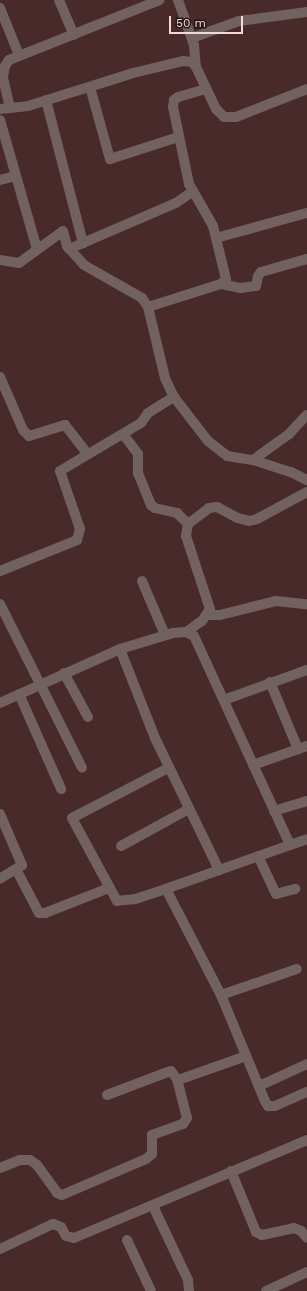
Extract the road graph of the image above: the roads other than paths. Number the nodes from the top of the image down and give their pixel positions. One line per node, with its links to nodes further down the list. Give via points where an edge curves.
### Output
1 (59, 0): 6 (street)
2 (160, 0): 6 (street)
3 (178, 0): 7 (street)
4 (0, 8): 8 (street)
5 (307, 12): 7 (street, via 239,21)
6 (74, 35): 8 (street)
7 (192, 38): 9 (street)
8 (19, 55): 14 (street, via 9,60 5,66)
9 (196, 67): 10 (street, via 192,62 183,61); 11 (street)
10 (90, 87): 13 (street); 16 (street, via 110,159)
11 (206, 89): 12 (street, via 219,113 231,118); 16 (street, via 174,100)
12 (307, 89)
13 (46, 100): 14 (street); 22 (street)
14 (5, 108)
15 (0, 120): 17 (street)
16 (178, 137): 19 (street)
17 (16, 176): 18 (street); 23 (street)
18 (0, 180)
19 (192, 192): 21 (street, via 211,220); 22 (street, via 176,203)
20 (307, 214): 21 (street)
21 (216, 238): 27 (street, via 227,275 225,282)
22 (84, 243): 24 (street)
23 (37, 249): 24 (street, via 64,231); 26 (street, via 20,263)
24 (69, 249): 28 (street, via 84,265 137,294)
25 (307, 259): 27 (street, via 261,272 256,286 240,288)
26 (0, 260)
27 (221, 284): 28 (street)
28 (148, 307): 30 (street, via 165,378)
29 (0, 377): 33 (street, via 23,430 29,436 65,425)
30 (174, 397): 32 (street, via 148,413 141,423); 34 (street, via 216,450 227,456)
31 (307, 415): 34 (street, via 289,434)
32 (123, 434): 33 (street); 37 (street, via 138,454 138,473 151,505 177,514)
33 (88, 454): 38 (street, via 60,471 76,514 80,536 71,543)
34 (253, 460): 35 (street)
35 (307, 480)
36 (307, 492): 37 (street, via 257,519 249,521 238,518 216,507 209,508)
37 (188, 524): 42 (street, via 186,536 210,604)
38 (0, 571)
39 (142, 581): 44 (street)
40 (0, 604): 49 (street)
41 (307, 604): 42 (street, via 276,601 229,613)
42 (207, 615): 43 (street)
43 (186, 632): 44 (street); 51 (street, via 194,636 200,645)
44 (165, 635): 45 (street)
45 (120, 649): 47 (street); 57 (street)
46 (307, 670): 48 (street)
47 (64, 673): 49 (street); 53 (street)
48 (270, 682): 51 (street); 54 (street)
49 (39, 684): 50 (street); 56 (street)
50 (19, 694): 52 (street); 58 (street)
51 (224, 700): 55 (street)
52 (0, 702)
53 (88, 717)
54 (303, 748): 55 (street)
55 (253, 766): 61 (street)
56 (82, 768)
57 (168, 768): 60 (street); 70 (street, via 72,818)
58 (61, 789)
59 (307, 801): 61 (street)
60 (189, 810): 65 (street); 68 (street)
61 (274, 811): 64 (street)
62 (0, 814): 67 (street, via 21,859 21,867)
63 (307, 839): 64 (street)
64 (290, 845): 66 (street)
65 (121, 846)
66 (258, 856): 68 (street); 72 (street, via 275,893 278,895)
67 (16, 870): 69 (street); 70 (street, via 39,913 45,913)
68 (219, 870): 71 (street)
69 (0, 879)
70 (109, 888): 71 (street, via 114,897 121,902)
71 (166, 889): 74 (street)
72 (295, 889)
73 (297, 969): 74 (street)
74 (221, 995): 75 (street)
75 (246, 1056): 77 (street); 78 (street)
76 (307, 1064): 78 (street)
77 (177, 1079): 80 (street, via 173,1072 168,1072); 82 (street, via 188,1118 178,1126 152,1135 152,1154 146,1159 62,1195 30,1160 20,1160)
78 (259, 1086): 79 (street, via 265,1101 271,1107)
79 (307, 1092)
80 (107, 1095)
81 (307, 1140): 83 (street)
82 (0, 1168)
83 (231, 1171): 84 (street); 85 (street, via 256,1232 262,1235 294,1228 302,1231)
84 (153, 1206): 87 (street, via 74,1238 66,1236 61,1227 53,1224); 90 (street, via 188,1280)
85 (307, 1238)
86 (128, 1240): 89 (street)
87 (0, 1248)
88 (307, 1272): 91 (street)
89 (151, 1291)
90 (189, 1291)
91 (266, 1291)

